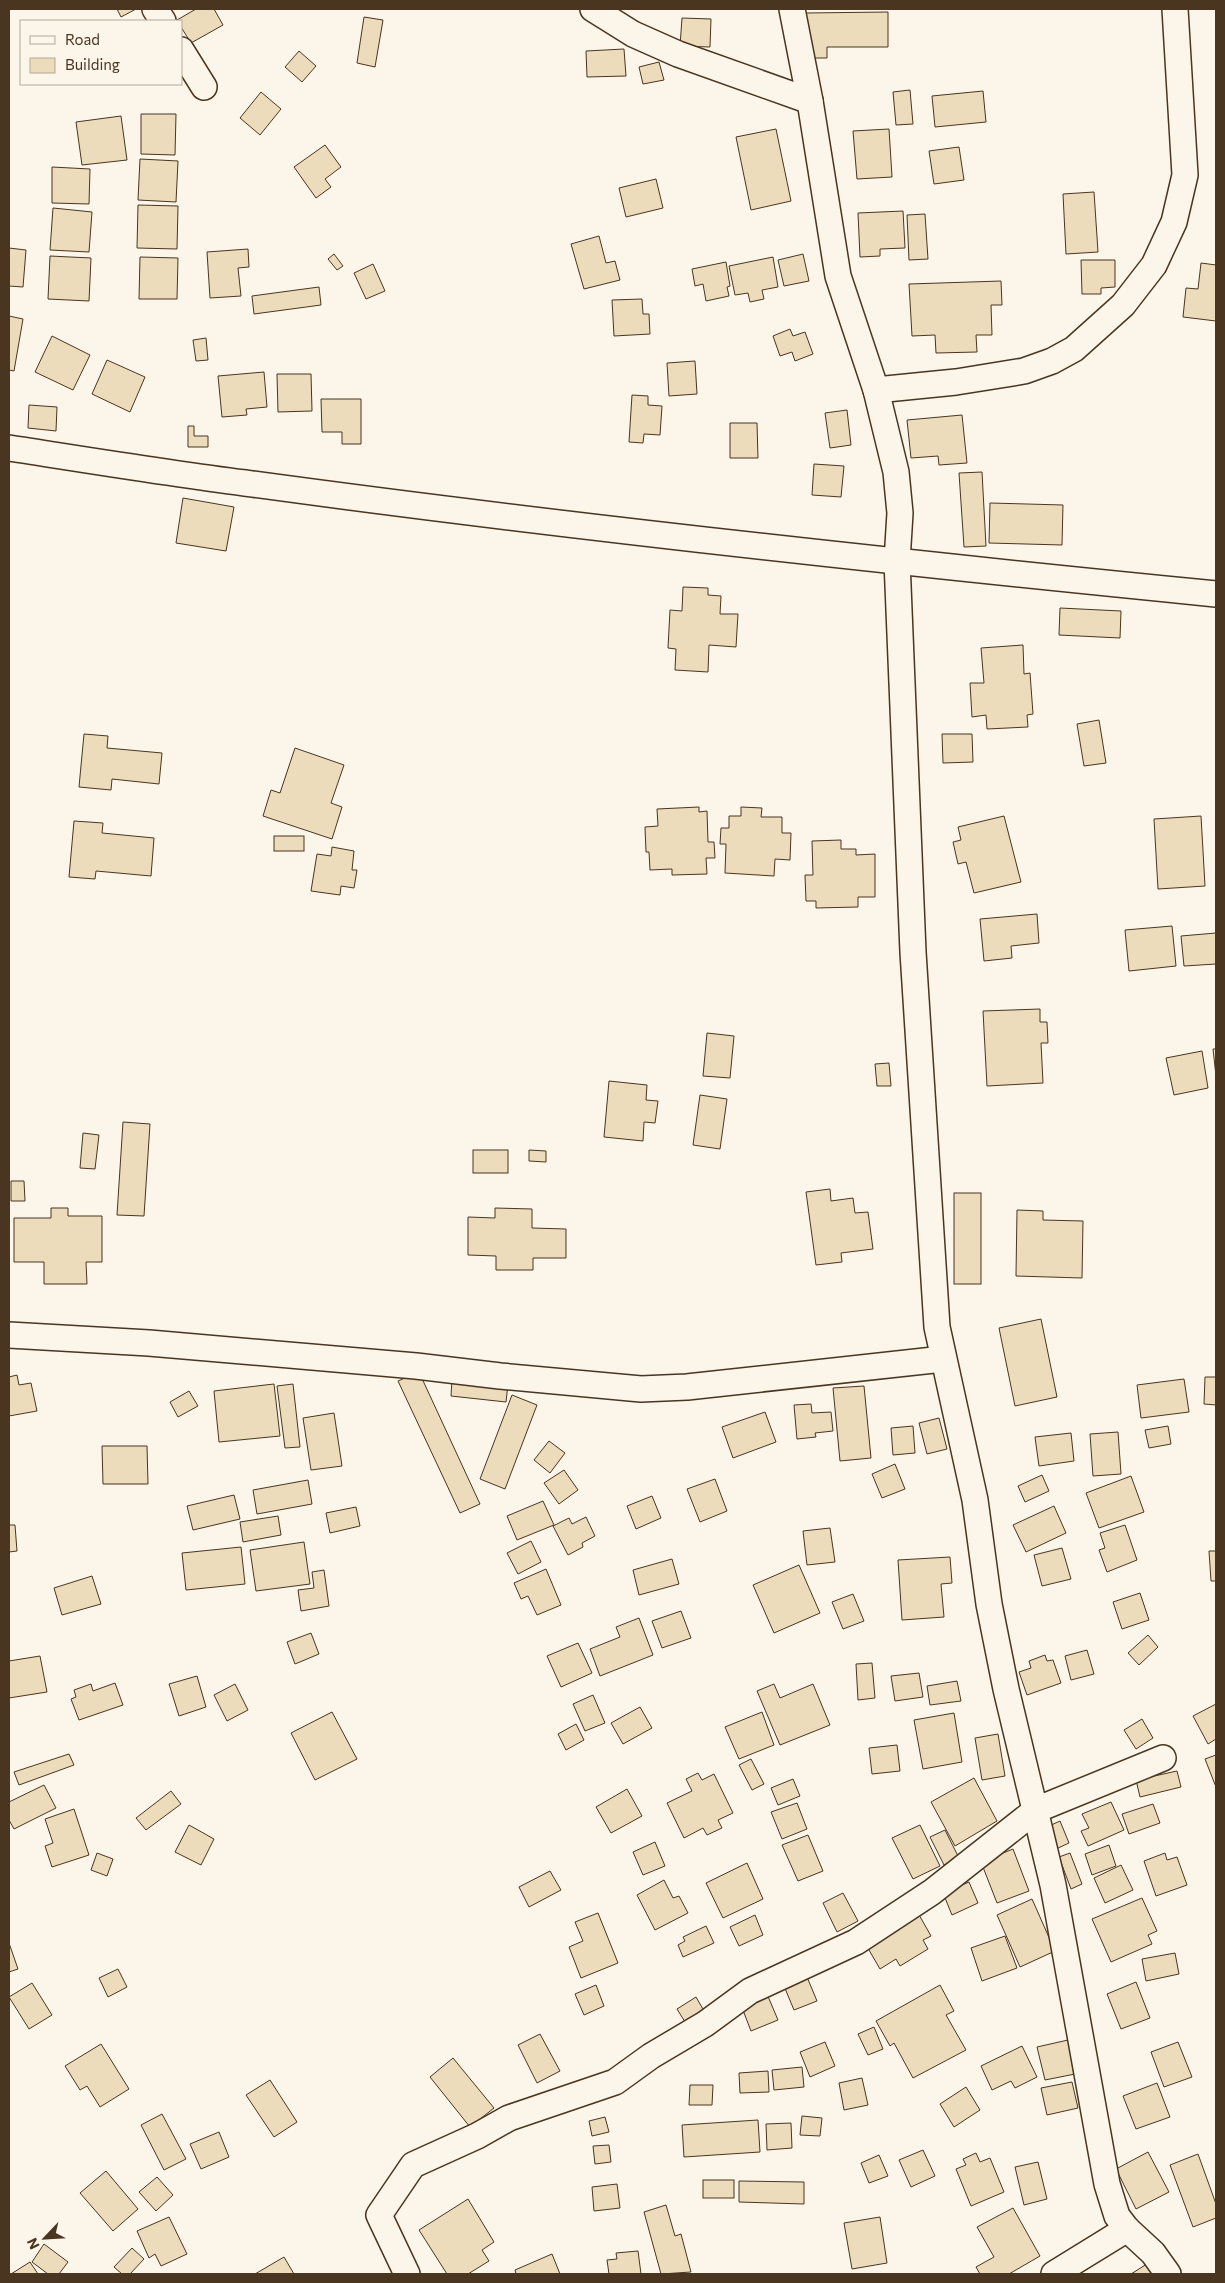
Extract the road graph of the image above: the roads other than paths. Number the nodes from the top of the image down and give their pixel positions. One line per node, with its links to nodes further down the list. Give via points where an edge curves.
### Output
1 (155, 9): 5 (street)
2 (593, 9): 8 (street, via 634,34 678,54)
3 (792, 9): 8 (street)
4 (1175, 9): 9 (street, via 1185,175 1174,222 1154,265 1123,305 1074,349 1024,371)
5 (162, 20)
6 (182, 52): 7 (street)
7 (204, 87)
8 (810, 101): 9 (street, via 838,276)
9 (876, 390): 11 (street, via 896,472 900,514)
10 (9, 448): 11 (street, via 423,507)
11 (897, 561): 12 (street); 14 (street, via 913,952 937,1327)
12 (1216, 594)
13 (9, 1334): 14 (street, via 416,1366 641,1389 687,1387)
14 (943, 1359): 16 (street, via 975,1500 997,1646)
15 (1163, 1758): 16 (street)
16 (1036, 1810): 17 (street, via 1057,1904 1107,2184 1117,2216); 18 (street, via 932,1892 856,1942 750,1991 615,2082 509,2118 413,2166 379,2215)
17 (1127, 2229): 19 (street); 20 (street, via 1153,2253)
18 (406, 2274)
19 (1054, 2274)
20 (1168, 2274)

